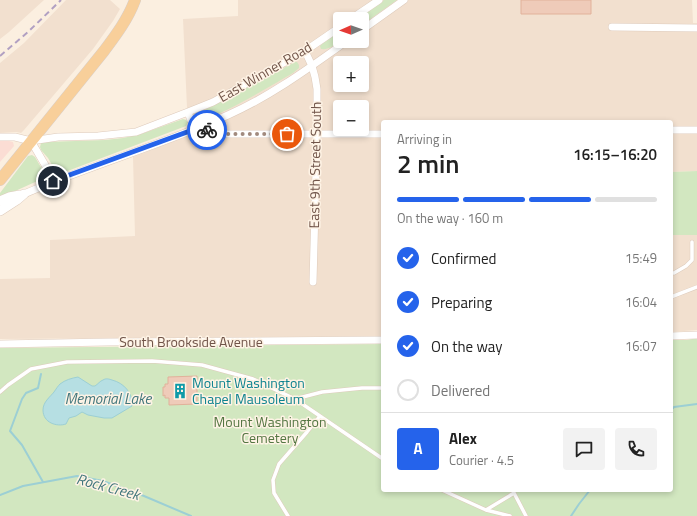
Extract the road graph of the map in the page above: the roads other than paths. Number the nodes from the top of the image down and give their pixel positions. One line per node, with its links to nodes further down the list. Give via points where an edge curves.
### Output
1 (135, 0): 19 (main road, via 115,36)
2 (378, 0): 4 (street)
3 (404, 0): 5 (street)
4 (361, 12)
5 (369, 25)
6 (612, 27): 7 (street)
7 (697, 28)
8 (333, 32): 10 (street, East Winner Road)
9 (337, 48): 11 (street, East Winner Road)
10 (305, 51): 11 (street, East 9th Street South); 12 (street, East Winner Road, via 213,102)
11 (312, 66): 13 (street, East Winner Road, via 259,100); 16 (street, East 9th Street South, via 317,90)
12 (188, 112): 13 (street); 19 (street, East Winner Road, via 136,132)
13 (196, 129): 16 (street, via 228,134); 21 (street, East Winner Road)
14 (673, 130): 15 (street)
15 (697, 130)
16 (317, 134): 17 (street); 27 (street, East 9th Street South)
17 (381, 134)
18 (0, 137): 19 (street)
19 (31, 141): 20 (main road); 21 (street)
20 (0, 180)
21 (53, 181): 22 (street, East Winner Road)
22 (24, 194): 23 (street, East Winner Road); 24 (street, East Winner Road)
23 (0, 201)
24 (0, 211)
25 (692, 242): 26 (lane, via 692,260)
26 (673, 274)
27 (313, 282)
28 (697, 287): 29 (lane)
29 (673, 296)
30 (697, 335): 31 (street)
31 (673, 336)
32 (381, 340): 33 (street, South Brookside Avenue)
33 (0, 344)
34 (381, 388): 36 (lane, via 322,392)
35 (0, 392): 36 (lane, via 31,369 67,362 152,361 202,365 253,379)
36 (295, 399): 37 (lane)
37 (320, 416): 38 (lane); 42 (lane, via 279,464 274,480 274,493)
38 (381, 458)
39 (446, 492): 41 (lane)
40 (514, 492): 41 (lane); 44 (lane)
41 (486, 510): 43 (lane)
42 (288, 516)
43 (509, 516)
44 (526, 516)

